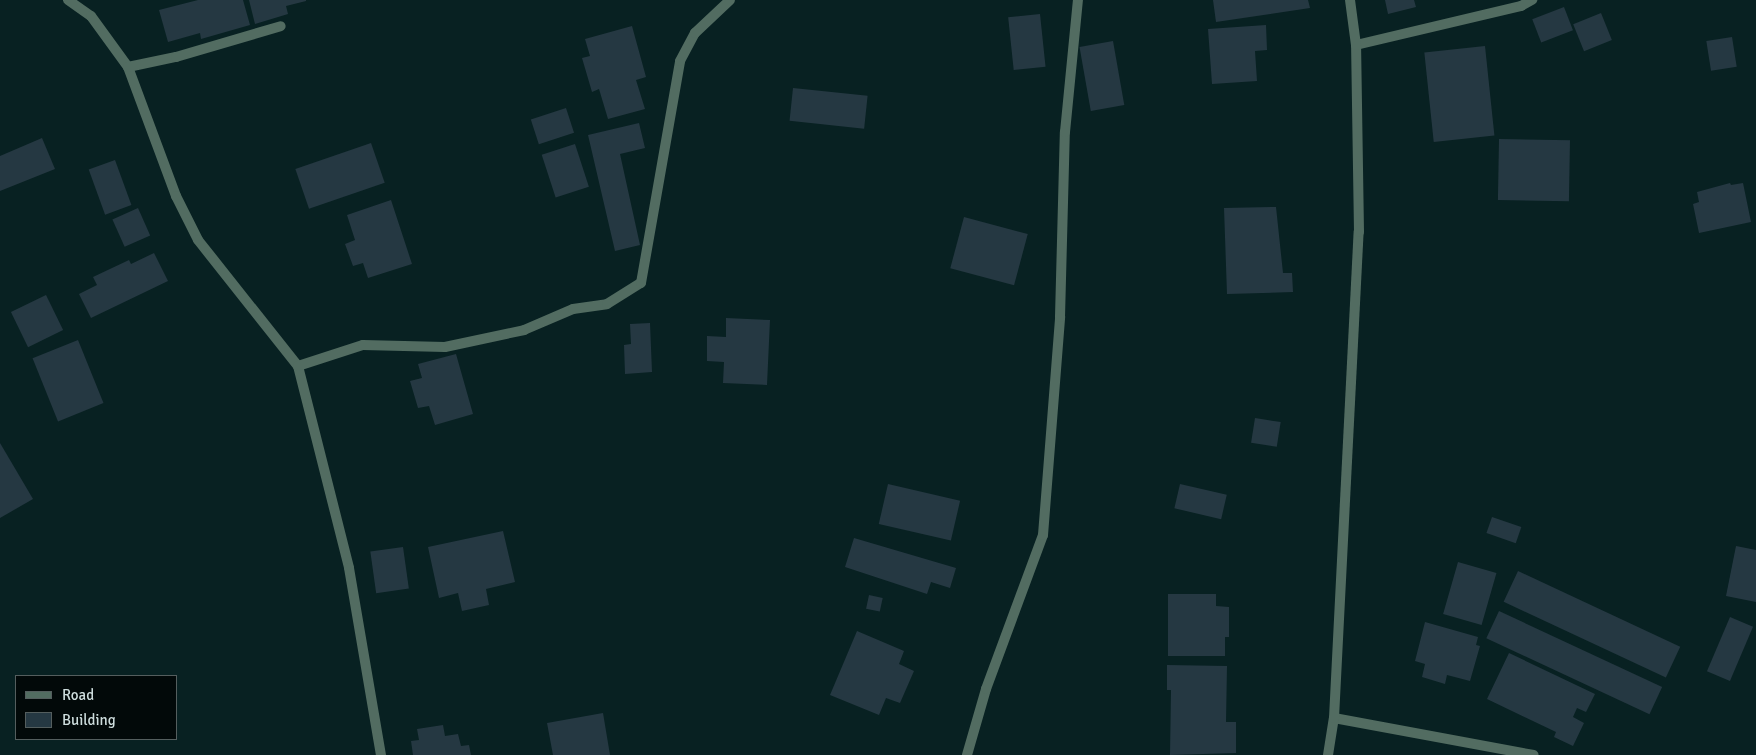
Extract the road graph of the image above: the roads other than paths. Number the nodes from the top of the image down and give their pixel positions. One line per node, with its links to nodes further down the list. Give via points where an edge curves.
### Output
1 (68, 0): 8 (street, via 91,16)
2 (730, 0): 9 (street, via 695,33 680,61 641,283 607,304 573,309 524,330 445,347 364,345)
3 (1078, 0): 12 (street, via 1065,132 1060,317 1043,535 986,689)
4 (1350, 0): 7 (street)
5 (1532, 0): 7 (street, via 1521,6)
6 (281, 26): 8 (street, via 176,57)
7 (1356, 45): 10 (street, via 1359,232)
8 (128, 67): 9 (street, via 176,196 198,240)
9 (298, 366): 11 (street, via 349,568)
10 (1334, 718): 13 (street); 14 (street)
11 (381, 755)
12 (967, 755)
13 (1328, 755)
14 (1534, 755)

